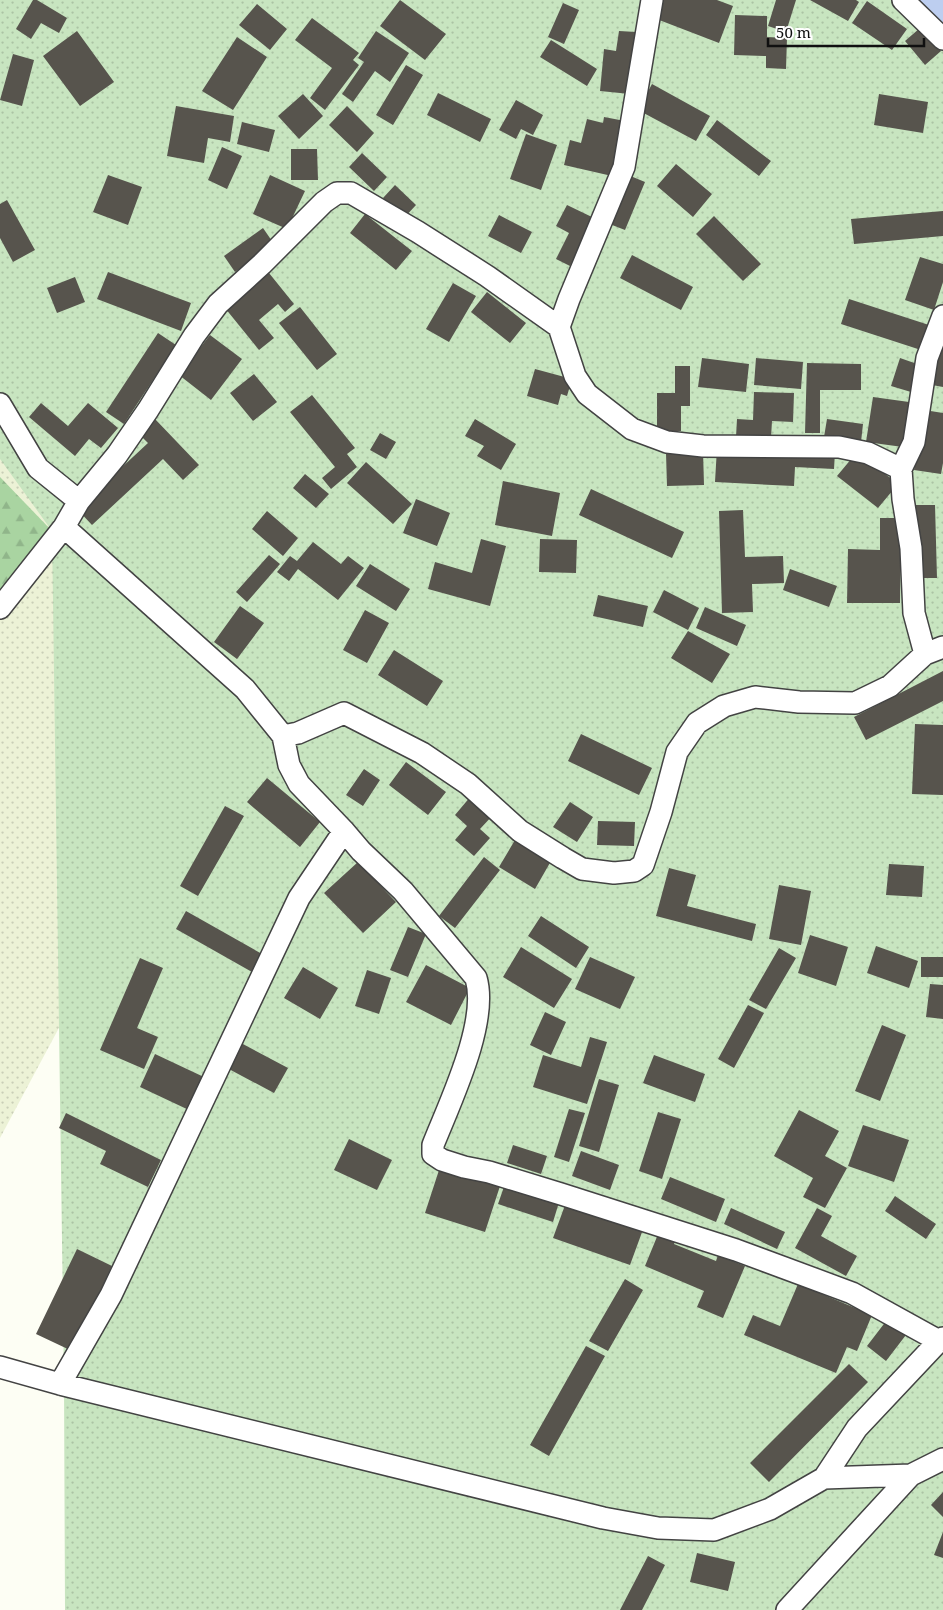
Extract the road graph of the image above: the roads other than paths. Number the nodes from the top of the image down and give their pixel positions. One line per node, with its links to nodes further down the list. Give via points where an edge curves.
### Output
1 (652, 0): 5 (street, via 624,167)
2 (902, 0): 3 (street)
3 (943, 39)
4 (943, 316): 7 (street, via 927,358 914,442)
5 (559, 327): 7 (street, via 575,376 587,394 632,429 667,442 703,446 839,447 868,453); 8 (street, via 410,227 351,193 336,193 218,304 127,440)
6 (0, 404): 8 (street, via 38,468)
7 (902, 469): 11 (street, via 914,613)
8 (79, 501): 9 (street)
9 (64, 527): 10 (street); 12 (street, via 245,689)
10 (0, 608)
11 (934, 651): 12 (street, via 890,686 855,703 755,697 724,706 698,723 676,752 643,865 614,873 582,870 520,831 468,784 422,753 344,713)
12 (283, 736): 13 (street, via 289,765 299,784)
13 (344, 831): 14 (street, via 403,891 476,978 478,1005 471,1048 433,1145 433,1154 464,1168 489,1172 736,1250 852,1293); 16 (street, via 299,898 111,1295)
14 (941, 1340): 19 (street, via 857,1428)
15 (0, 1367): 16 (street)
16 (60, 1384): 19 (street, via 501,1494 658,1528 714,1530 770,1509)
17 (943, 1459): 18 (street)
18 (911, 1475): 19 (street); 20 (street)
19 (824, 1478)
20 (787, 1610)

